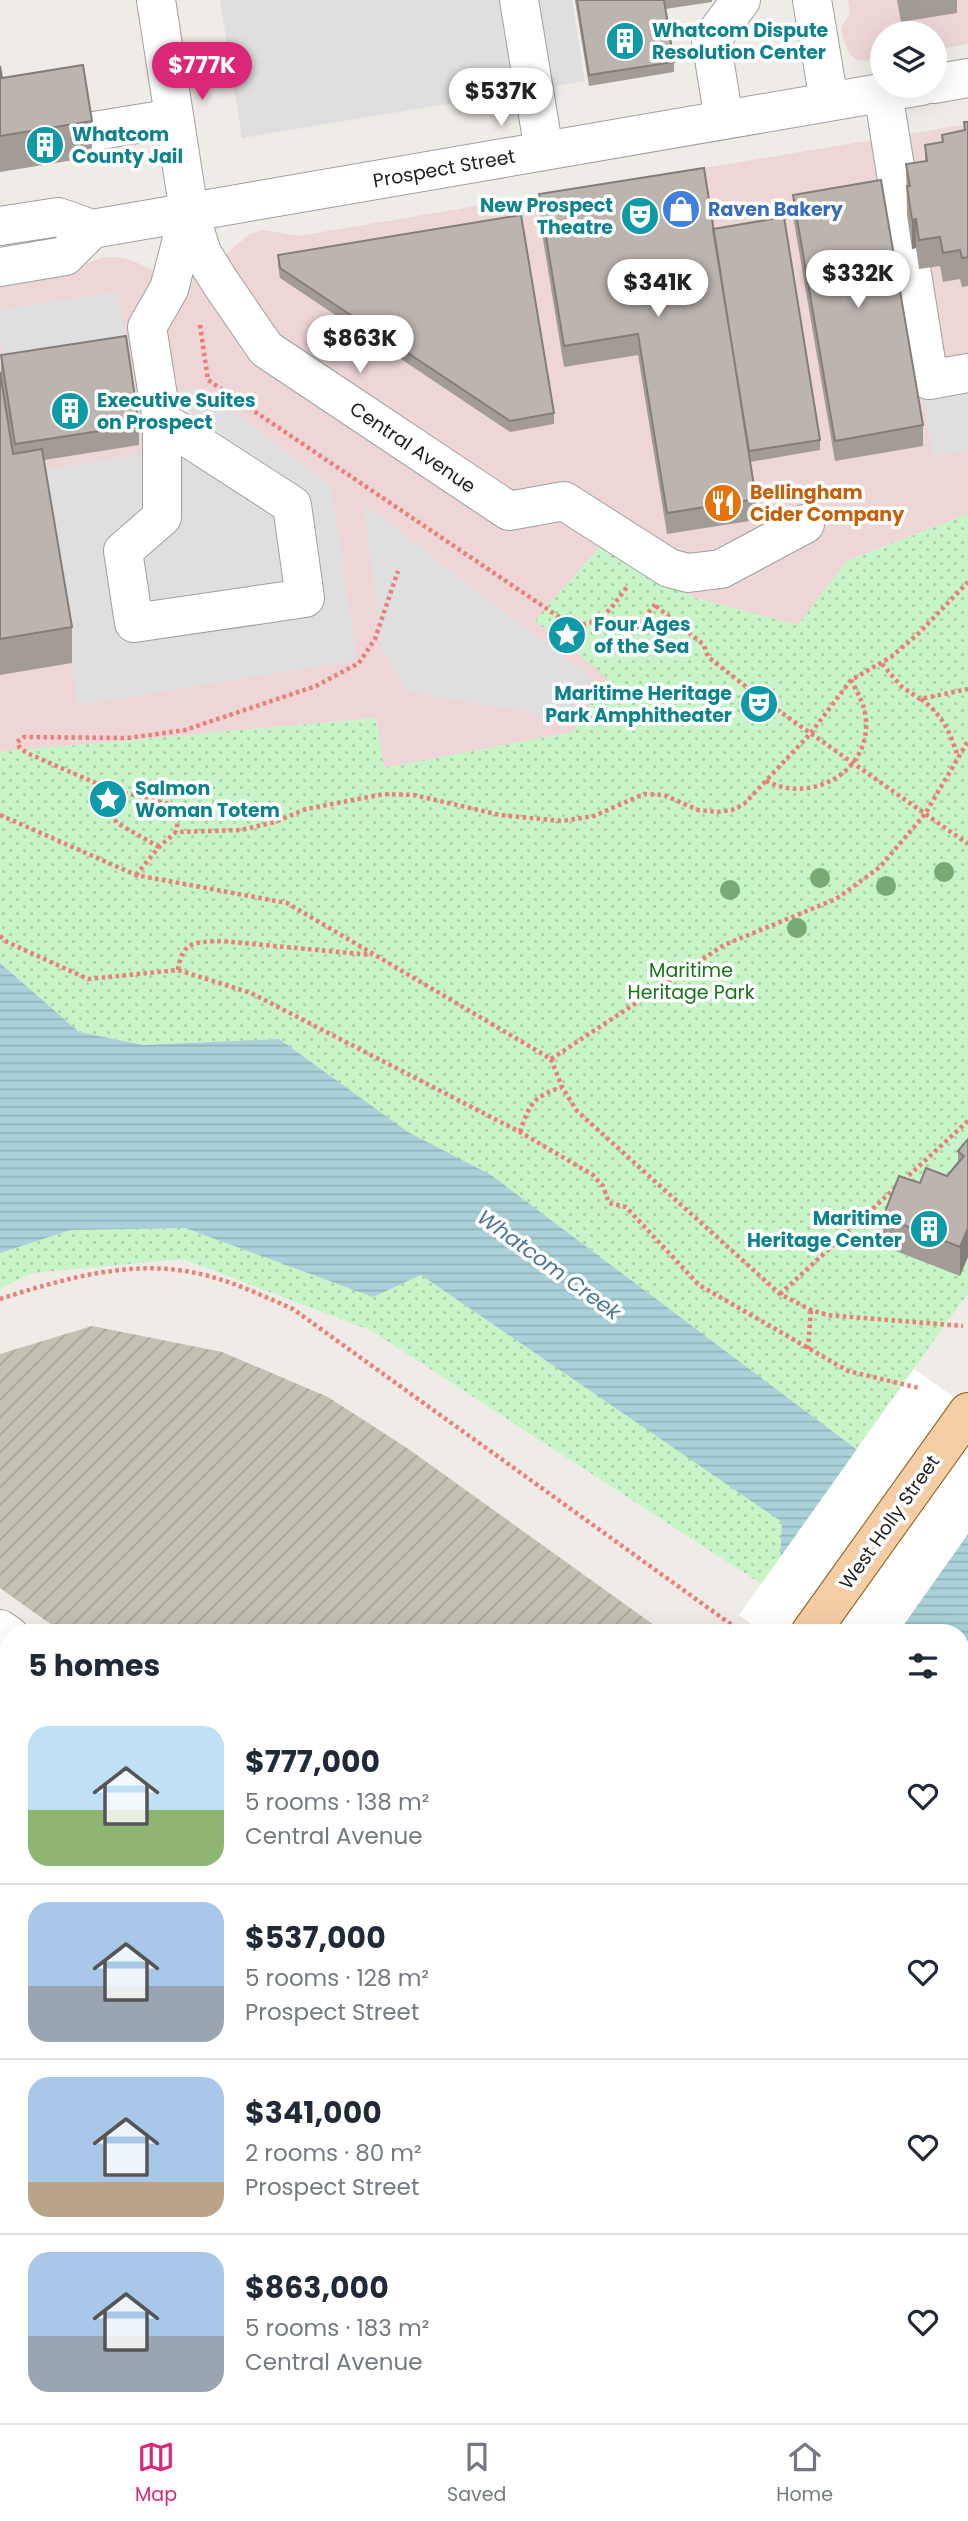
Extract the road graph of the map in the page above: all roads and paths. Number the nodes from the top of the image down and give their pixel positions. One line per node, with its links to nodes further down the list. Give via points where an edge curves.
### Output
1 (156, 0): 10 (street, Central Avenue)
2 (519, 0): 13 (street)
3 (741, 0): 11 (street, via 711,40)
4 (812, 0): 9 (street)
5 (968, 78): 6 (street)
6 (947, 81)
7 (870, 94): 9 (street, Prospect Street)
8 (884, 98): 19 (street, via 929,380)
9 (829, 101): 11 (street, Prospect Street)
10 (174, 118): 12 (street); 14 (street, Central Avenue)
11 (724, 120): 13 (street, Prospect Street)
12 (88, 132)
13 (544, 151): 14 (street, Prospect Street)
14 (189, 212): 16 (street, Prospect Street); 20 (street, via 169,289 147,327); 21 (street, Central Avenue, via 202,253 267,349 509,511 564,501 669,568 688,573 721,569)
15 (0, 226): 16 (street, via 58,216)
16 (92, 229): 17 (street, via 65,256)
17 (8, 272)
18 (199, 315): 24 (path, via 208,380 565,621 596,622 629,585)
19 (968, 373)
20 (162, 421): 20 (street, via 292,505 305,598 134,623 124,551 162,517)
21 (805, 524)
22 (398, 571): 35 (path, via 375,639 359,663 316,686 185,730 128,738 24,737 18,741 27,753)
23 (968, 582): 26 (path)
24 (635, 589)
25 (614, 646): 30 (path, via 626,640 655,606 704,645 708,657)
26 (882, 664): 27 (path); 29 (path, via 901,687)
27 (851, 680): 30 (path); 33 (path, via 863,702 866,723 863,744)
28 (968, 690): 29 (path)
29 (920, 699): 32 (path, via 949,728)
30 (810, 734): 33 (path); 34 (path)
31 (968, 741): 32 (path)
32 (958, 757): 36 (path)
33 (852, 763): 34 (path, via 826,784 809,789); 36 (path)
34 (766, 781): 38 (path, via 744,804 718,812 698,810 664,795 644,794 594,816 562,821 500,815 414,795 384,793 306,809 240,830)
35 (109, 789): 38 (path, via 170,804 179,816); 40 (path, via 117,797 112,815 117,823)
36 (925, 814): 39 (path); 45 (path, via 880,867 836,899 724,945)
37 (0, 815): 41 (path)
38 (176, 832): 40 (path)
39 (968, 844)
40 (159, 846): 41 (path)
41 (136, 875): 43 (path, via 287,903)
42 (0, 936): 44 (path, via 88,979)
43 (375, 955): 44 (path, via 199,942 180,955); 45 (path)
44 (178, 970): 48 (path, via 251,993)
45 (551, 1059): 46 (path)
46 (562, 1087): 48 (path, via 541,1094 528,1108); 49 (path, via 577,1111)
47 (968, 1121): 49 (path)
48 (520, 1132): 53 (path, via 593,1175 603,1185 609,1203 626,1207 698,1285)
49 (780, 1294): 51 (path)
50 (0, 1299): 56 (path, via 105,1271 156,1269 195,1273 241,1286 293,1309)
51 (811, 1310): 52 (path); 53 (path)
52 (963, 1326)
53 (808, 1349): 54 (path, via 848,1371)
54 (919, 1388)
55 (968, 1412): 57 (main road, West Holly Street)
56 (730, 1624)
57 (816, 1624)

